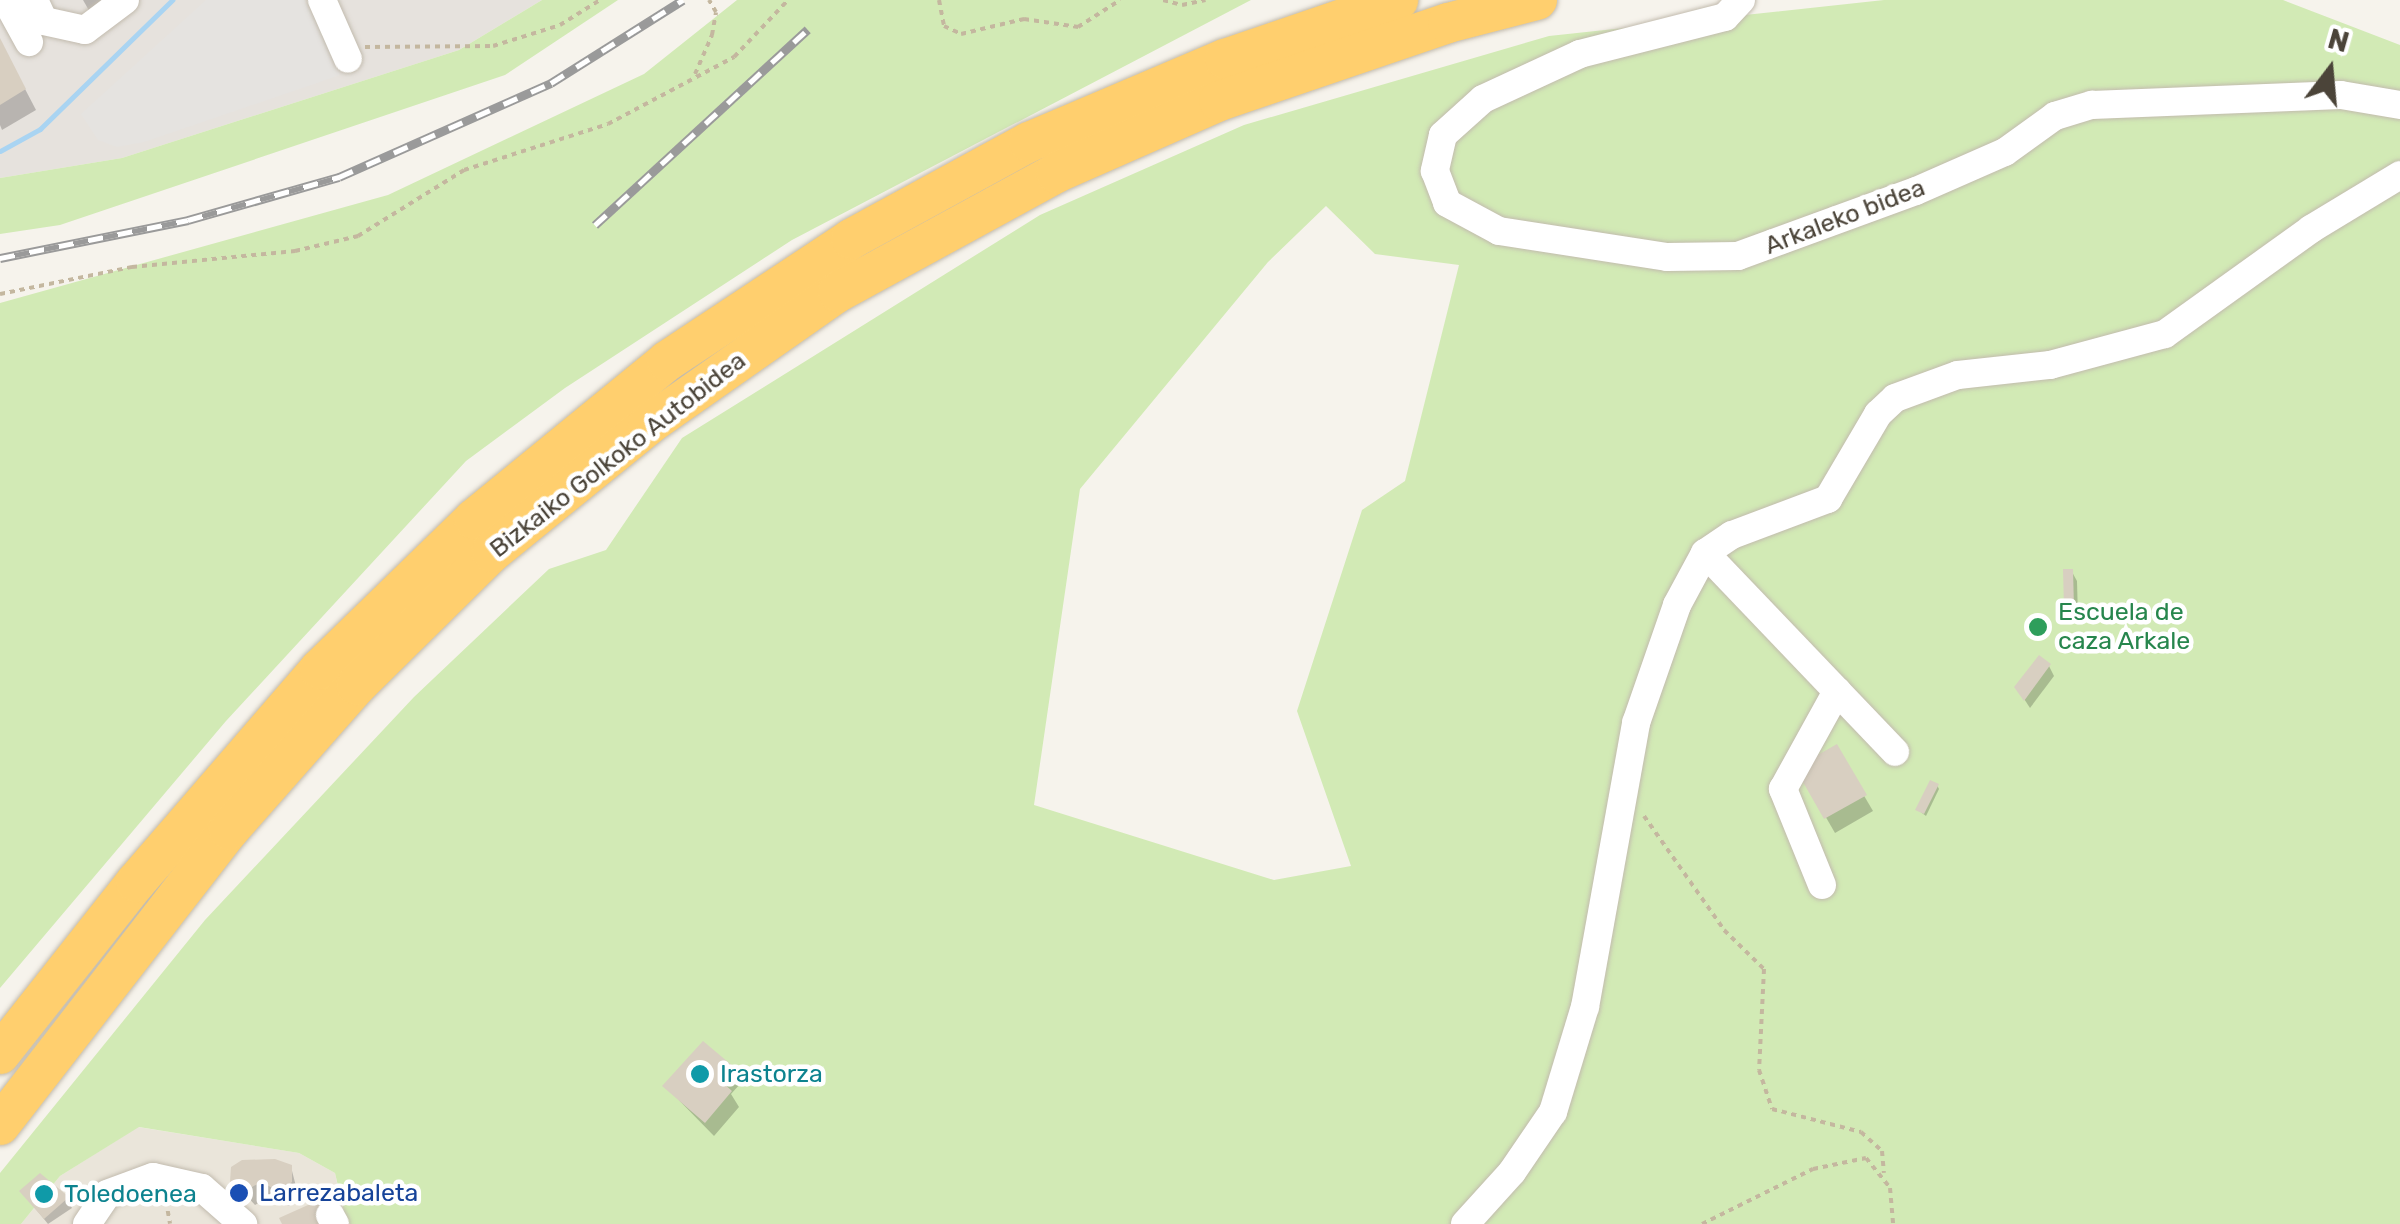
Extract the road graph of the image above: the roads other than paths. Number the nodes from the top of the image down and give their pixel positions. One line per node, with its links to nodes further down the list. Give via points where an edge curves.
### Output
1 (6, 0): 8 (street)
2 (34, 0): 3 (street, via 44,21 84,30)
3 (126, 0)
4 (322, 0): 9 (street)
5 (1398, 0): 16 (highway, Bizkaiko Golkoko Autobidea, via 1225,59 1029,142 851,239 667,362 474,519 320,668 136,882)
6 (1537, 0): 17 (highway, Bizkaiko Golkoko Autobidea, via 1448,23 1219,101 1056,173 854,282 733,363 492,552 357,685 229,830)
7 (1741, 0): 10 (street, Arkaleko bidea, via 1725,17 1598,47 1483,99 1443,135 1435,171 1447,203 1462,217 1513,234 1667,257 1738,256 1780,246 1987,160 2055,116 2092,104 2341,94)
8 (29, 42)
9 (352, 46)
10 (2400, 105)
11 (2400, 175): 12 (street, via 2311,229 2165,334 2050,365 1958,375 1895,398 1878,414 1828,500 1732,535)
12 (1706, 553): 13 (street); 20 (street, via 1678,605 1636,723 1585,1007 1553,1112)
13 (1837, 691): 14 (street); 15 (street, via 1784,789)
14 (1895, 752)
15 (1822, 885)
16 (0, 1054)
17 (0, 1125)
18 (87, 1224): 19 (street, via 106,1194 152,1177 202,1188)
19 (243, 1224)
20 (1466, 1224)

